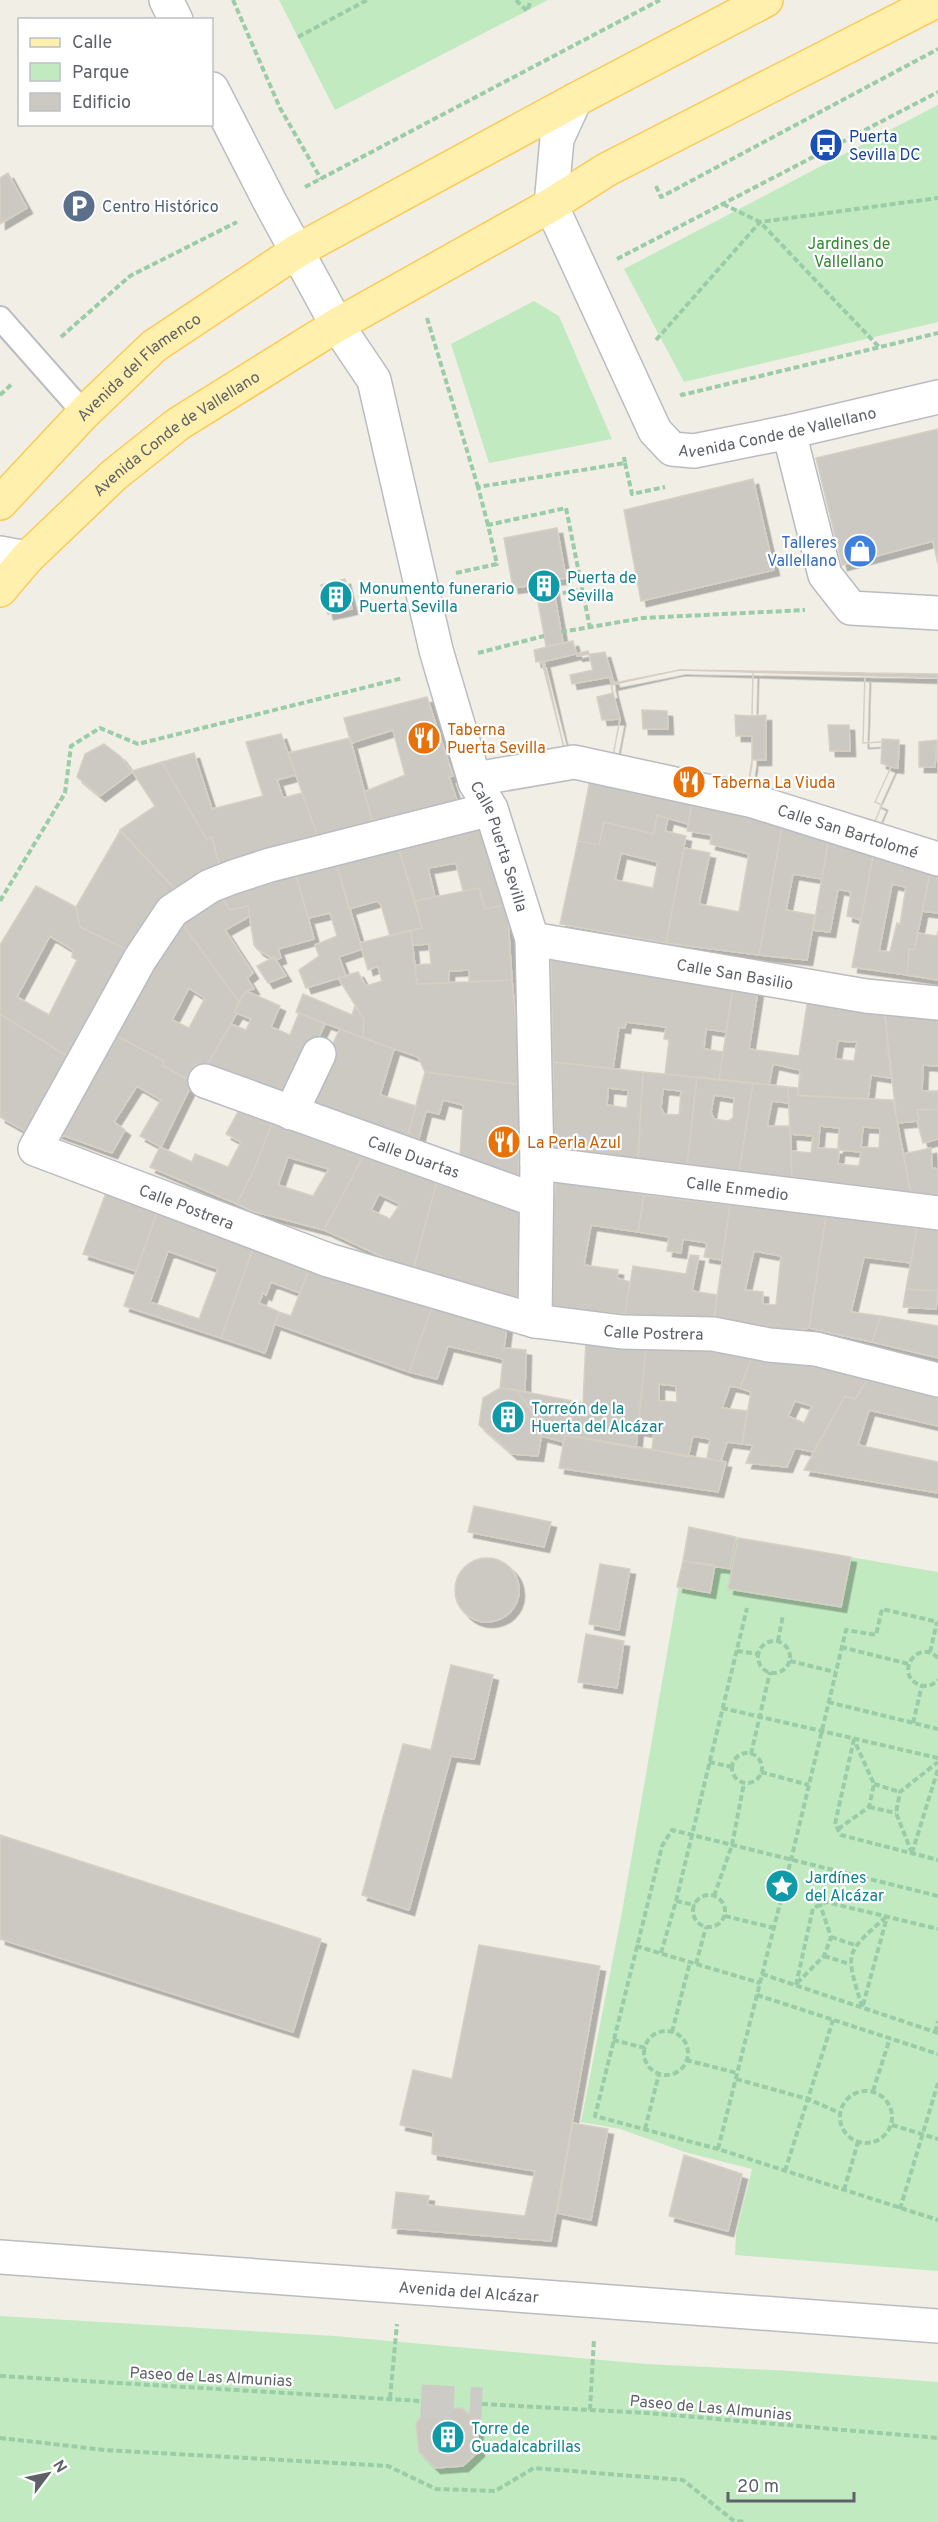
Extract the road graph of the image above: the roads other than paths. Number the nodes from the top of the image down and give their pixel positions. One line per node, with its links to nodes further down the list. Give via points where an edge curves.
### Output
1 (166, 0): 4 (street)
2 (766, 0): 6 (main road)
3 (938, 0): 7 (main road, Avenida Conde de Vallellano, via 606,170)
4 (175, 18)
5 (213, 91): 8 (street)
6 (574, 100): 7 (street, via 557,139); 8 (main road)
7 (551, 205): 10 (main road, Avenida Conde de Vallellano); 13 (street, Avenida Conde de Vallellano, via 655,430 672,449 693,452)
8 (297, 251): 10 (street); 12 (main road, Avenida del Flamenco, via 154,346)
9 (0, 318): 12 (lane)
10 (337, 325): 15 (main road, Avenida Conde de Vallellano, via 178,424); 18 (street, Calle Puerta Sevilla, via 374,380 439,659)
11 (938, 397): 13 (street, Avenida Conde de Vallellano)
12 (84, 413): 14 (main road, Avenida del Flamenco)
13 (789, 432): 17 (street, via 825,575 851,608)
14 (0, 503)
15 (14, 555): 16 (main road, Avenida Conde de Vallellano)
16 (0, 590)
17 (938, 613)
18 (483, 795): 19 (street, Calle San Bartolomé, via 487,777 574,762 753,801); 20 (street, Calle Puerta Sevilla); 28 (street, Calle Postrera, via 233,877 210,886 172,911 140,959 34,1149 328,1260)
19 (938, 859)
20 (532, 939): 21 (street, Calle San Basilio, via 866,996); 25 (street, Calle Puerta Sevilla)
21 (938, 1003)
22 (319, 1054): 24 (street)
23 (206, 1081): 24 (street, Calle Duartas)
24 (291, 1113): 26 (street, Calle Duartas)
25 (537, 1163): 26 (street, Calle Puerta Sevilla); 27 (street, Calle Enmedio)
26 (535, 1200): 28 (street, Calle Puerta Sevilla)
27 (938, 1213)
28 (534, 1321): 29 (street, Calle Postrera, via 622,1332 713,1334 816,1349)
29 (938, 1380)
30 (0, 2256): 31 (street, Avenida del Alcázar)
31 (938, 2326)

